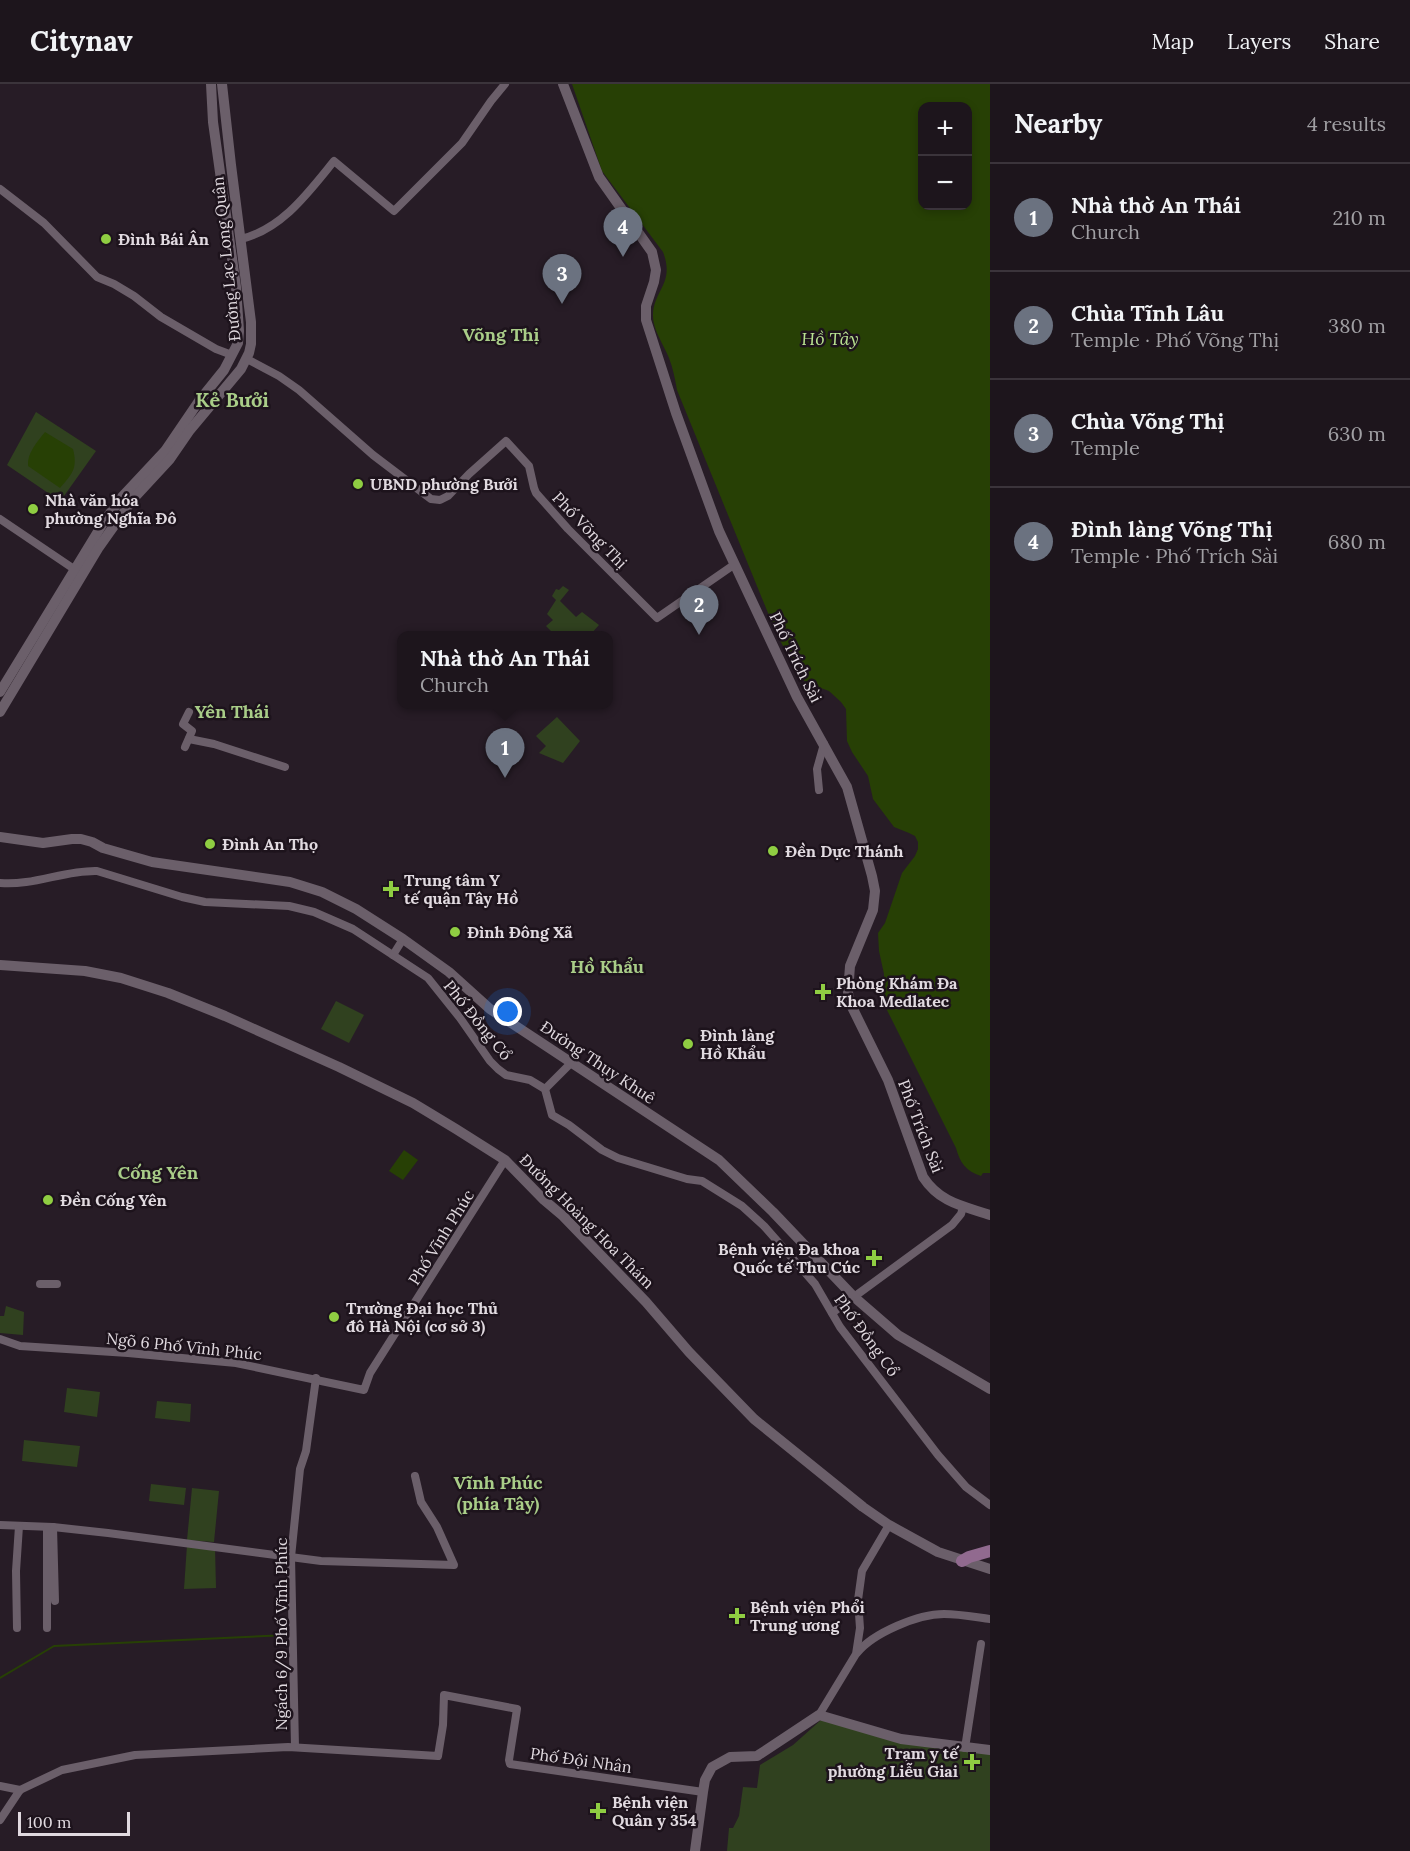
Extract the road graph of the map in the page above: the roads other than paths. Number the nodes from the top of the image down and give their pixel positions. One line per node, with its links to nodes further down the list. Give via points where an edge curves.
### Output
1 (211, 84): 6 (main road, Đường Lạc Long Quân, via 213,122)
2 (222, 84): 6 (main road, Đường Lạc Long Quân)
3 (506, 84): 7 (street, via 462,143 394,211 334,161 282,220)
4 (563, 84): 13 (main road, Phố Trích Sài, via 599,177 652,252 656,270 645,312 649,331 715,520)
5 (0, 189): 8 (street, via 44,223 97,277)
6 (232, 219): 7 (main road, Đường Lạc Long Quân); 8 (main road, Đường Lạc Long Quân, via 239,331)
7 (241, 239): 9 (main road, Đường Lạc Long Quân, via 251,322)
8 (232, 355): 10 (main road, Đường Lạc Long Quân)
9 (247, 359): 10 (main road, Đường Lạc Long Quân); 13 (street, Phố Võng Thị, via 299,390 431,500 448,496 506,441 529,466 536,493 657,618)
10 (158, 466): 12 (main road, Đường Lạc Long Quân, via 122,497)
11 (0, 519): 14 (street)
12 (95, 545): 14 (main road, Đường Lạc Long Quân); 15 (main road, Đường Lạc Long Quân)
13 (735, 564): 19 (main road, Phố Trích Sài, via 796,697)
14 (74, 569): 15 (main road, Đường Lạc Long Quân)
15 (54, 611): 16 (main road, Đường Lạc Long Quân); 17 (main road, Đường Lạc Long Quân)
16 (0, 692)
17 (0, 712)
18 (189, 712): 20 (street, via 183,724 192,731 187,743 214,744)
19 (824, 744): 21 (street, via 817,769); 30 (main road, Phố Trích Sài, via 847,787 875,891 873,910 850,966 849,1000 891,1086 923,1177 942,1198)
20 (285, 767)
21 (819, 790)
22 (0, 837): 24 (main road, Đường Thụy Khuê, via 43,843 81,839 152,862 305,886 338,899)
23 (0, 883): 25 (street, Phố Đồng Cổ, via 97,870 205,902 289,906 314,912 353,929)
24 (403, 939): 25 (street); 27 (main road, Đường Thụy Khuê, via 449,972 490,1009)
25 (393, 955): 28 (street, Phố Đồng Cổ, via 428,978 498,1069)
26 (0, 964): 29 (main road, Đường Hoàng Hoa Thám, via 94,972 168,993 413,1103)
27 (572, 1062): 28 (street); 34 (main road, Đường Thụy Khuê, via 719,1160)
28 (545, 1089): 35 (street, Phố Đồng Cổ, via 552,1115 602,1150 638,1165 702,1180 742,1206 793,1257)
29 (505, 1160): 39 (street, Phố Vĩnh Phúc, via 370,1373); 43 (main road, Đường Hoàng Hoa Thám, via 586,1239 753,1419)
30 (963, 1207): 31 (main road, Phố Trích Sài); 34 (street, via 952,1225)
31 (990, 1215)
32 (40, 1284): 33 (street)
33 (57, 1284)
34 (853, 1296): 35 (street); 38 (main road, Đường Thụy Khuê, via 898,1335)
35 (832, 1313): 41 (street, Phố Đồng Cổ, via 938,1455 966,1487)
36 (2, 1340): 37 (street, Ngõ 6 Phố Vĩnh Phúc, via 20,1346 229,1362)
37 (316, 1378): 39 (street, Ngõ 6 Phố Vĩnh Phúc); 47 (street, Ngách 6/9 Phố Vĩnh Phúc, via 300,1469)
38 (990, 1389)
39 (364, 1390)
40 (415, 1476): 47 (street, via 421,1502 454,1565)
41 (990, 1505)
42 (0, 1525): 44 (street)
43 (889, 1525): 48 (main road, Đường Hoàng Hoa Thám); 55 (street, via 862,1571)
44 (18, 1526): 45 (street); 52 (street)
45 (50, 1527): 47 (street); 50 (street); 53 (street)
46 (990, 1551): 48 (main road)
47 (291, 1557): 57 (street, Ngách 6/9 Phố Vĩnh Phúc)
48 (962, 1561): 49 (main road, Đường Hoàng Hoa Thám)
49 (990, 1569)
50 (55, 1601)
51 (990, 1619): 55 (street, via 929,1615 884,1632)
52 (17, 1628)
53 (47, 1628)
54 (981, 1644): 58 (street)
55 (856, 1654): 56 (street)
56 (819, 1716): 58 (main road, via 901,1739); 62 (main road, via 757,1756 730,1756 721,1761 705,1779)
57 (295, 1747): 61 (street, via 135,1755 62,1770); 62 (street, Phố Đội Nhân, via 438,1756 444,1695 517,1709 510,1764)
58 (965, 1748): 59 (main road)
59 (990, 1750)
60 (0, 1786): 61 (street)
61 (20, 1790): 63 (street)
62 (703, 1792): 64 (main road)
63 (0, 1820)
64 (695, 1851)

